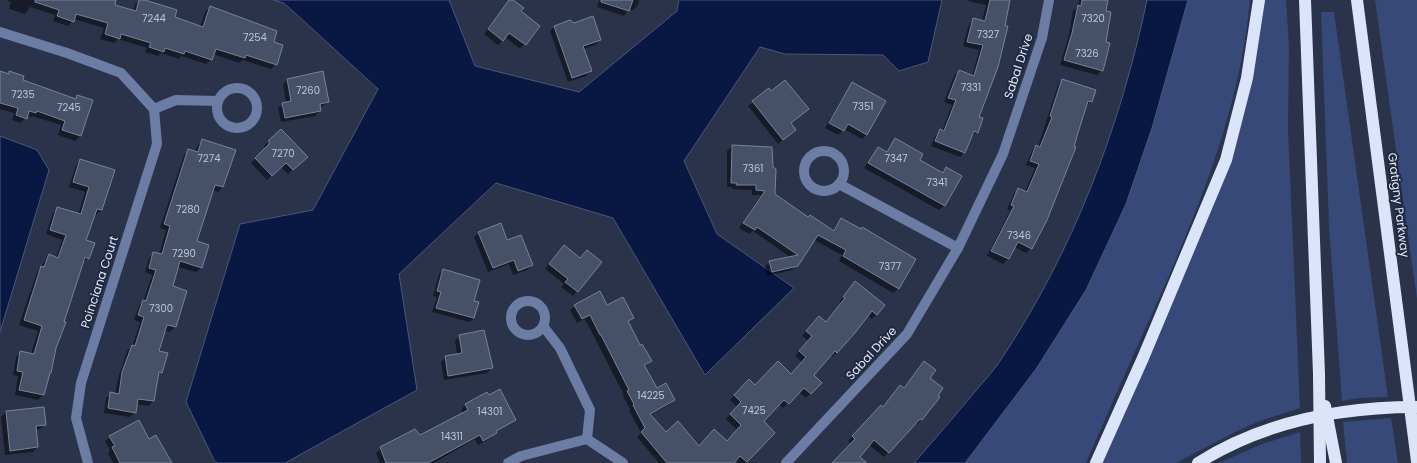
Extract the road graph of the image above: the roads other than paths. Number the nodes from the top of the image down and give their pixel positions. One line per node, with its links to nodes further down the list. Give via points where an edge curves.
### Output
1 (1049, 0): 9 (street, Sabal Drive, via 1042,38 1003,154)
2 (1259, 0): 21 (highway, via 1247,78 1226,160)
3 (1305, 0): 12 (highway)
4 (1357, 0): 11 (highway, Gratigny Parkway)
5 (0, 32): 7 (street, via 121,73)
6 (218, 101): 7 (street, via 176,100)
7 (154, 109): 17 (street, Poinciana Court, via 157,144 81,383 76,418)
8 (839, 184): 9 (street)
9 (958, 248): 20 (street, Sabal Drive, via 906,334)
10 (543, 326): 15 (street, via 560,348 590,410)
11 (1404, 357): 13 (highway); 16 (highway, Gratigny Parkway)
12 (1319, 374): 23 (highway); 24 (highway)
13 (1417, 402)
14 (1417, 407): 22 (highway, via 1363,409 1307,419 1252,436)
15 (587, 439): 18 (street, via 521,456); 19 (street)
16 (1417, 460)
17 (88, 463)
18 (508, 463)
19 (623, 463)
20 (786, 463)
21 (1096, 463)
22 (1198, 463)
23 (1320, 463)
24 (1336, 463)

